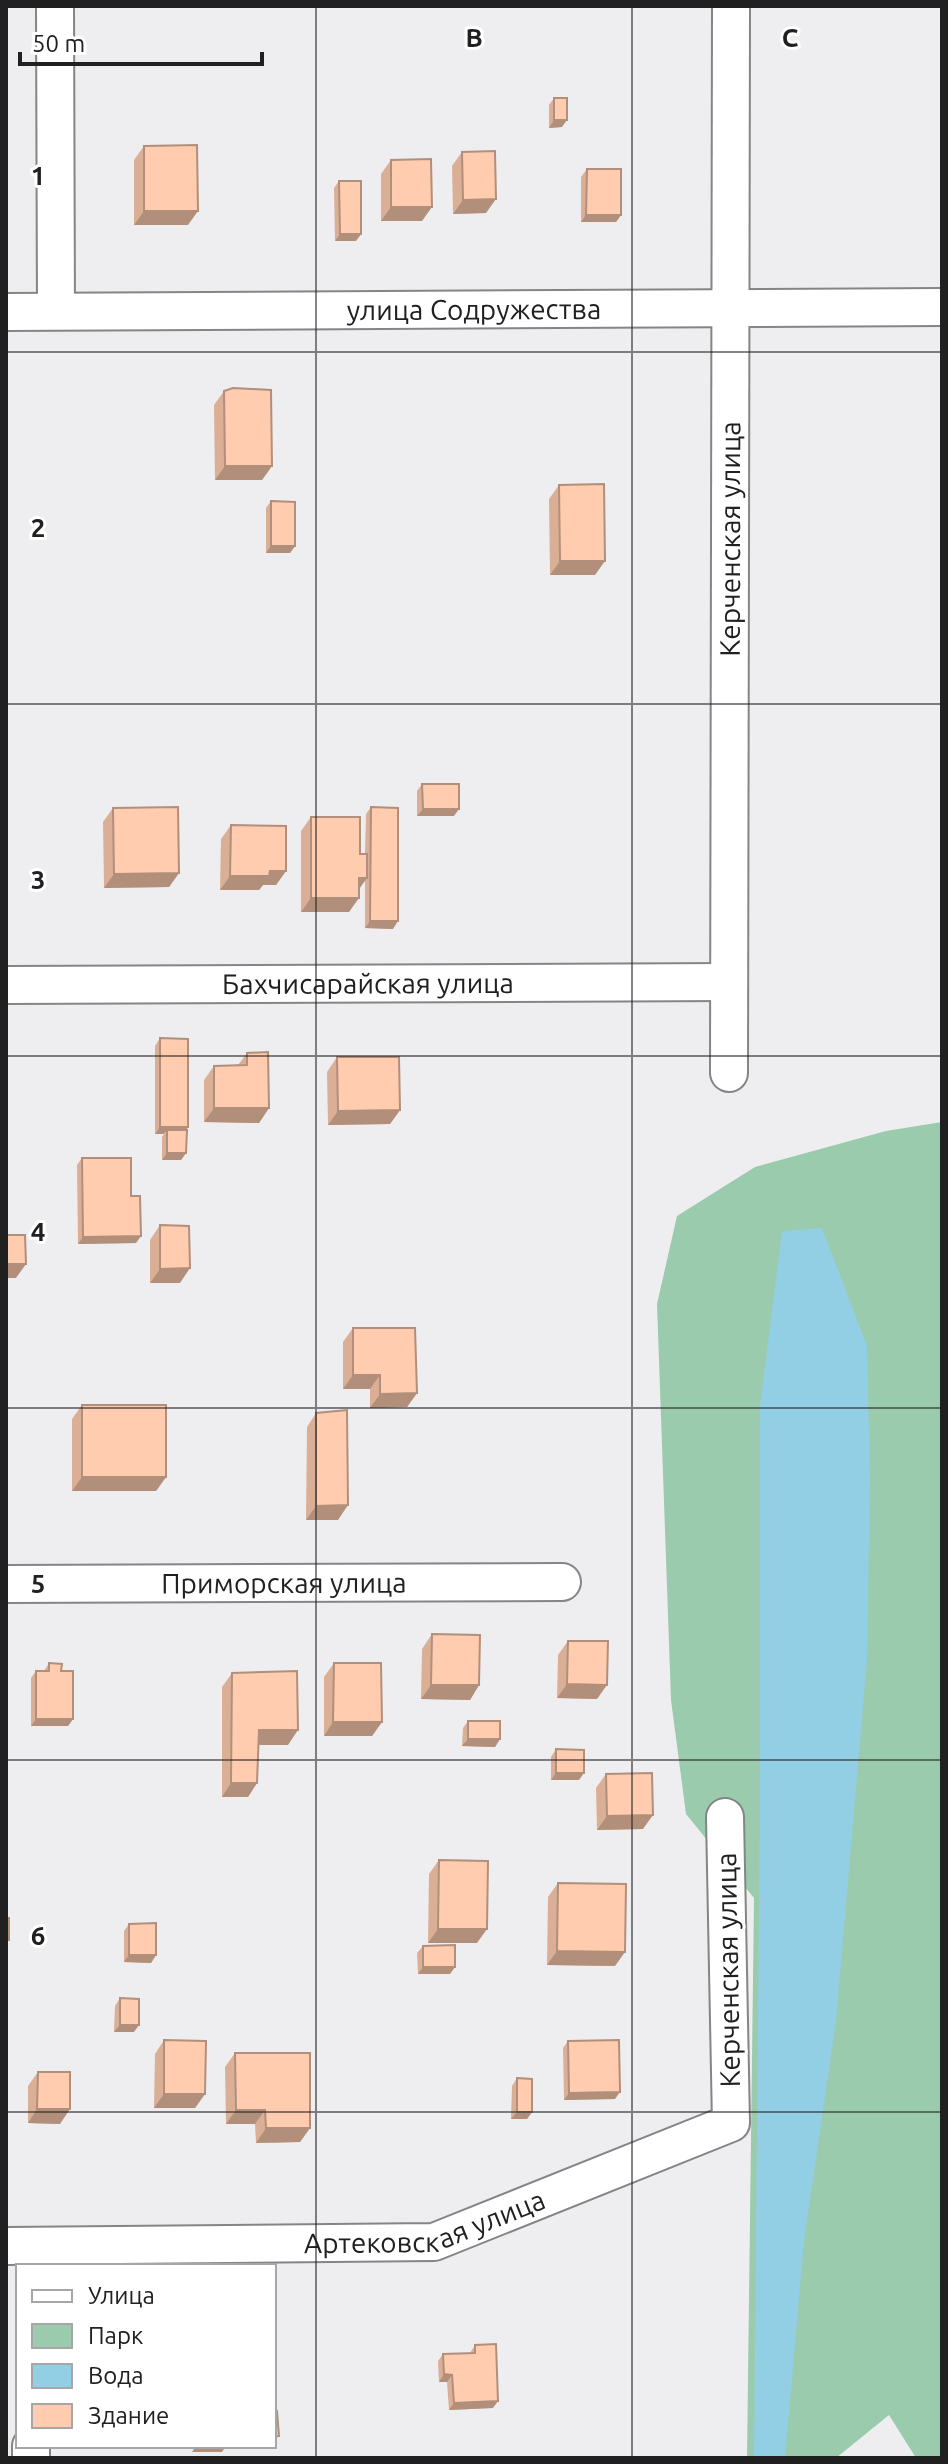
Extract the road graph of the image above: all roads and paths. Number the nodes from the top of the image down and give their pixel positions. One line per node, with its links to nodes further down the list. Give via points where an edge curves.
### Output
1 (55, 6): 5 (street)
2 (731, 6): 4 (street, Керченская улица)
3 (942, 307): 4 (street, улица Содружества)
4 (731, 309): 5 (street, улица Содружества); 7 (street, Керченская улица)
5 (56, 311): 6 (street, улица Содружества)
6 (6, 312)
7 (729, 982): 8 (street, Бахчисарайская улица); 9 (street, Керченская улица)
8 (6, 985)
9 (729, 1073)
10 (562, 1582): 11 (street, Приморская улица)
11 (6, 1584)
12 (725, 1817): 13 (street, Керченская улица)
13 (731, 2123): 14 (street, Артековская улица, via 434,2242)
14 (24, 2253)

